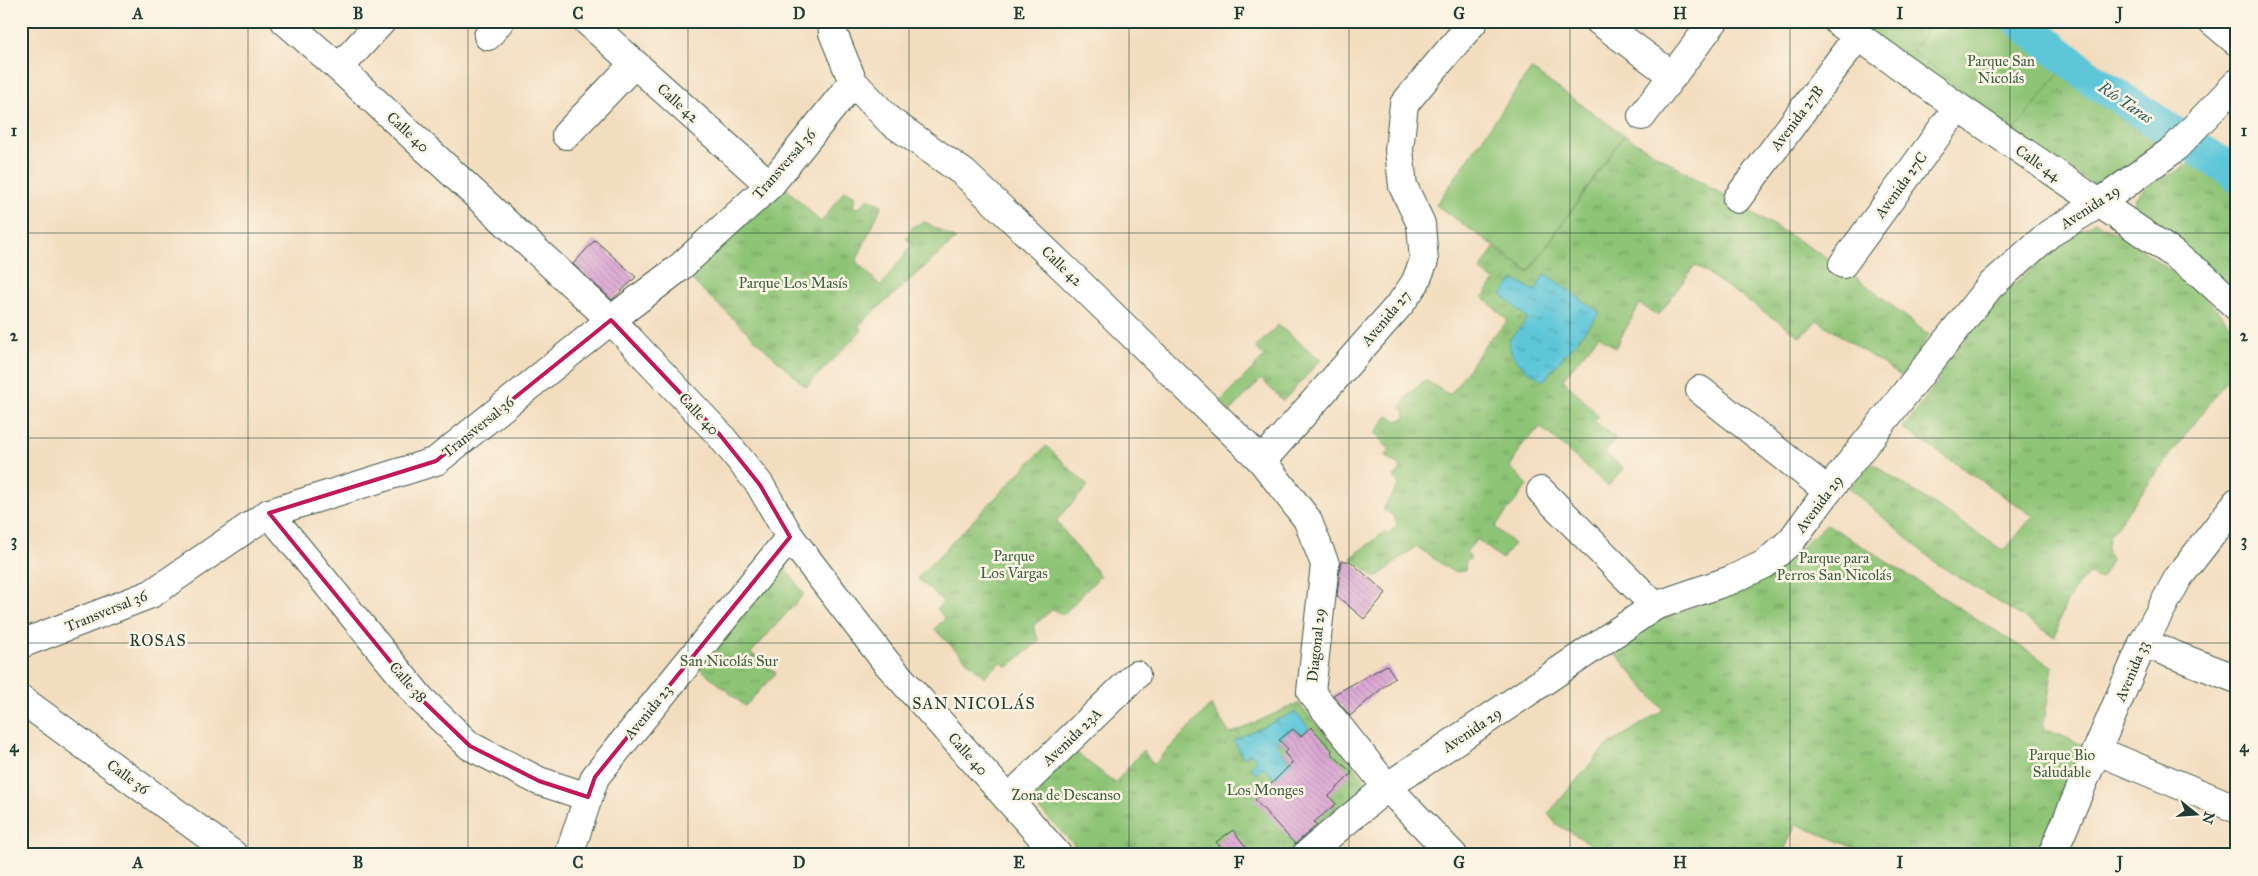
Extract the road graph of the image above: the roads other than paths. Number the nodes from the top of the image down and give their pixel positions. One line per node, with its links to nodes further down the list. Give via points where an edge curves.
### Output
1 (285, 21): 12 (street, Calle 40)
2 (382, 21): 12 (street)
3 (587, 21): 11 (street, Calle 42)
4 (832, 21): 14 (street, via 833,33)
5 (1474, 21): 26 (street, Avenida 27, via 1404,104 1399,150 1404,186 1421,224 1424,261 1415,283)
6 (1599, 21): 13 (street)
7 (1714, 21): 13 (street)
8 (2212, 21): 10 (street)
9 (1847, 29): 16 (street, Calle 44); 20 (street, Avenida 27B)
10 (2237, 42)
11 (634, 64): 18 (street); 19 (street, Calle 42)
12 (339, 68): 24 (street, Calle 40)
13 (1673, 76): 17 (street)
14 (852, 82): 19 (street, Transversal 36); 26 (street, Calle 42, via 890,121 964,173)
15 (2237, 83): 21 (street, Avenida 29, via 2183,141)
16 (1958, 107): 21 (street, Calle 44); 22 (street, Avenida 27C)
17 (1642, 116)
18 (566, 135)
19 (770, 185): 24 (street, Transversal 36, via 679,268)
20 (1736, 199)
21 (2098, 204): 23 (street, Calle 44, via 2195,270); 27 (street, Avenida 29, via 2049,234 1990,286)
22 (1843, 264)
23 (2237, 306)
24 (610, 320): 30 (street, Transversal 36, via 436,461); 31 (street, Calle 40, via 726,442 760,484)
25 (1700, 390): 27 (street)
26 (1262, 460): 39 (street, Diagonal 29, via 1307,519 1325,564 1311,692)
27 (1828, 491): 32 (street, Avenida 29, via 1792,541 1765,564 1731,580)
28 (1541, 492): 32 (street)
29 (2237, 502): 33 (street, Avenida 33, via 2178,578)
30 (269, 513): 34 (street, Transversal 36, via 151,594); 40 (street, Calle 38, via 421,699 470,746 539,781)
31 (790, 537): 40 (street, Avenida 23, via 595,778); 41 (street, Calle 40, via 886,662)
32 (1655, 606): 39 (street, Avenida 29)
33 (2143, 643): 36 (street); 38 (street, Avenida 33)
34 (21, 644)
35 (1136, 675): 41 (street, Avenida 23A)
36 (2237, 679)
37 (21, 699): 43 (street, Calle 36)
38 (2098, 751): 42 (street); 48 (street, Avenida 33)
39 (1386, 787): 46 (street, Avenida 29); 47 (street, Diagonal 29)
40 (588, 798): 44 (street, Avenida 23)
41 (1008, 799): 45 (street, Calle 40)
42 (2237, 809)
43 (234, 855)
44 (569, 855)
45 (1058, 855)
46 (1306, 855)
47 (1454, 855)
48 (2052, 855)

